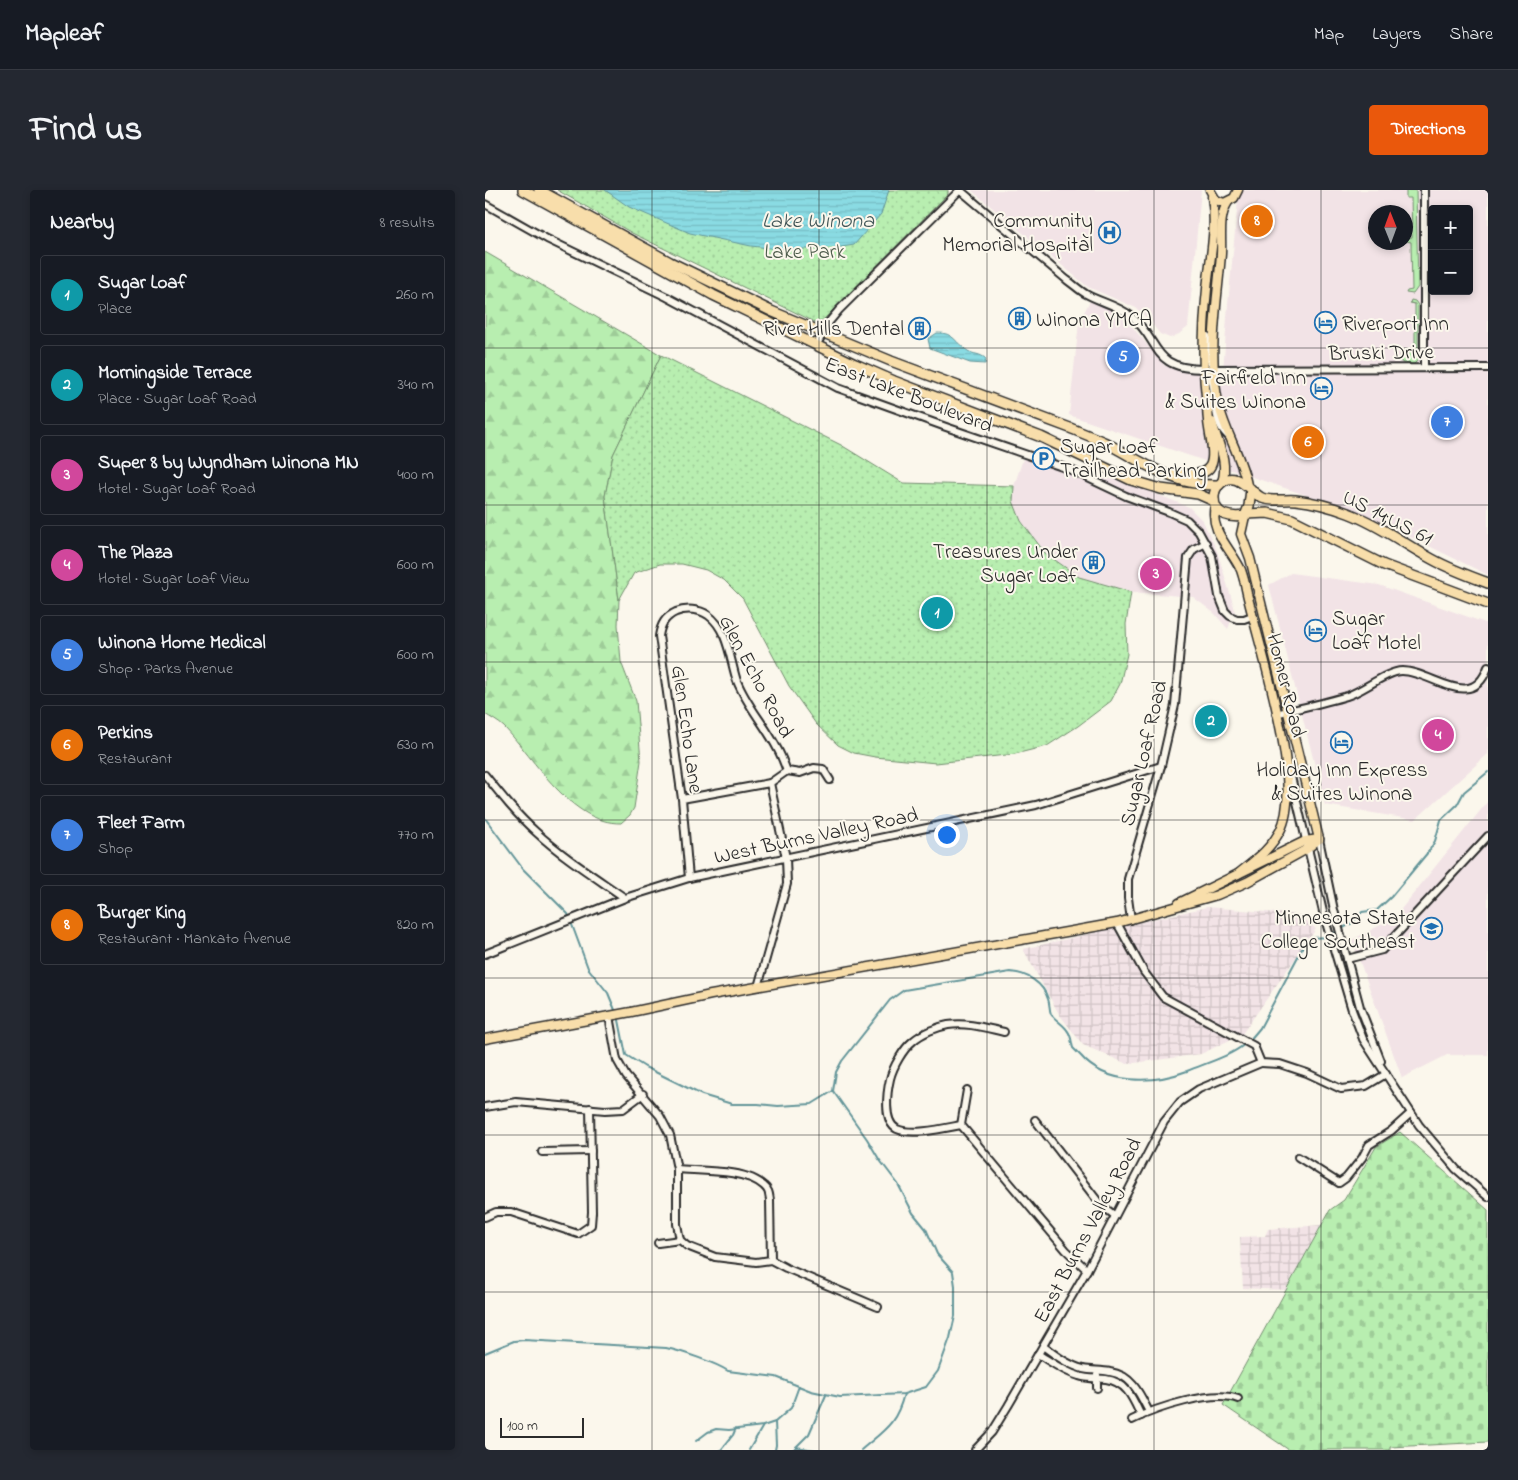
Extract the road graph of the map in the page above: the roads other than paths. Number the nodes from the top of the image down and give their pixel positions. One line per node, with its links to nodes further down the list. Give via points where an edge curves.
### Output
1 (523, 190): 11 (highway, US 14;US 61, via 713,295)
2 (539, 190): 10 (highway, US 14;US 61, via 683,269)
3 (960, 190): 10 (street, via 839,310); 14 (street, via 1086,294 1131,316 1155,350 1168,362)
4 (1237, 190): 7 (main road)
5 (1424, 190): 12 (street)
6 (1211, 193): 7 (main road, via 1220,202); 9 (main road, via 1214,230)
7 (1228, 202): 15 (main road, via 1221,220)
8 (485, 204): 23 (street, East Lake Boulevard, via 837,388 1085,475 1187,520)
9 (1205, 316): 14 (main road); 15 (street, via 1208,357)
10 (822, 333): 11 (street); 18 (highway, US 14;US 61, via 1070,428)
11 (816, 346): 21 (highway, US 14;US 61, via 895,381 1041,437 1131,480 1161,489 1198,494)
12 (1424, 367): 13 (street, Bruski Drive); 15 (street, Bruski Drive)
13 (1488, 368)
14 (1204, 369): 16 (main road); 17 (street, via 1212,381 1215,412)
15 (1214, 369): 17 (main road)
16 (1207, 404): 18 (highway, via 1213,450 1209,467 1191,475); 19 (main road, via 1224,461)
17 (1228, 436): 20 (main road, via 1244,468)
18 (1148, 466): 19 (highway, US 14;US 61, via 1180,480)
19 (1221, 483): 20 (highway, US 14;US 61, via 1239,480); 21 (highway, via 1215,493)
20 (1249, 487): 22 (highway, via 1251,499); 24 (highway, US 14;US 61, via 1266,499 1308,502 1351,514 1450,568)
21 (1215, 503): 22 (highway, US 14;US 61, via 1219,511 1228,517); 27 (main road, Homer Road, via 1213,513 1218,534 1241,570)
22 (1246, 515): 25 (highway, US 14;US 61, via 1267,513 1292,519 1384,566); 29 (main road, Homer Road, via 1241,534 1250,558)
23 (1206, 543): 27 (street, East Lake Boulevard, via 1225,611 1237,619); 32 (street, Sugar Loaf Road, via 1194,549 1188,558 1175,705)
24 (1488, 583)
25 (1488, 604)
26 (695, 610): 33 (street, Glen Echo Road, via 708,615 717,624 725,638 738,682 778,749); 37 (street, Glen Echo Lane, via 670,615 662,623 659,636)
27 (1252, 616): 30 (main road, Homer Road)
28 (1488, 667): 29 (street, via 1482,680 1474,687 1452,686 1399,670 1348,696)
29 (1287, 711): 30 (street); 39 (main road, Homer Road)
30 (1276, 714): 31 (main road, Homer Road)
31 (1286, 757): 40 (street, Homer Road); 43 (main road, via 1287,809 1281,829 1268,850)
32 (1161, 766): 42 (street, West Burns Valley Road, via 1036,805); 47 (street, Sugar Loaf Road, via 1128,879)
33 (787, 771): 35 (street, via 800,773 814,768 823,769); 36 (street, Glen Echo Road)
34 (485, 775): 45 (street, via 536,833)
35 (830, 780)
36 (770, 782): 37 (street); 42 (street)
37 (682, 799): 44 (street, Glen Echo Lane)
38 (1488, 836): 50 (street, via 1382,950)
39 (1319, 839): 40 (main road); 41 (main road); 50 (street, Homer Road)
40 (1305, 841): 41 (street, Homer Road); 43 (main road)
41 (1307, 849): 46 (main road, via 1217,895); 56 (street, Homer Road, via 1352,1010 1363,1039)
42 (786, 858): 44 (street, West Burns Valley Road); 51 (street, via 787,884)
43 (1238, 874): 46 (main road)
44 (689, 878): 45 (street, West Burns Valley Road)
45 (625, 898): 49 (street, West Burns Valley Road)
46 (1157, 914): 47 (main road)
47 (1131, 920): 48 (main road)
48 (1117, 923): 51 (main road); 55 (street, via 1144,972 1163,997 1254,1046)
49 (485, 954)
50 (1347, 959): 56 (street, Homer Road, via 1360,1007)
51 (758, 987): 52 (main road)
52 (609, 1016): 54 (main road); 58 (street, via 617,1060 626,1076)
53 (1004, 1032): 63 (street, via 968,1024 947,1025 929,1032 913,1041 890,1078 887,1105 889,1119 896,1129 906,1132)
54 (485, 1039)
55 (1261, 1063): 56 (street, via 1280,1064 1341,1089 1366,1086); 69 (street, East Burns Valley Road, via 1199,1089 1180,1102 1163,1122)
56 (1385, 1074): 61 (street, Homer Road)
57 (967, 1090): 63 (street)
58 (643, 1094): 60 (street, via 623,1109); 67 (street, via 666,1126)
59 (485, 1107): 60 (street, via 516,1102)
60 (590, 1108): 64 (street)
61 (1411, 1113): 66 (street, via 1391,1131 1369,1144 1339,1183); 68 (street, Homer Road, via 1456,1169)
62 (1035, 1120): 69 (street, via 1100,1204)
63 (961, 1125): 74 (street, via 1065,1250)
64 (591, 1151): 65 (street); 70 (street, via 591,1225 578,1234 511,1212 496,1212)
65 (542, 1152)
66 (1298, 1157)
67 (677, 1169): 71 (street); 73 (street, via 749,1177 765,1186 770,1200)
68 (1488, 1197)
69 (1115, 1215): 74 (street, East Burns Valley Road)
70 (485, 1217)
71 (680, 1240): 72 (street); 73 (street, via 715,1257 756,1262)
72 (658, 1243)
73 (771, 1260): 75 (street)
74 (1087, 1270): 76 (street, East Burns Valley Road)
75 (878, 1307)
76 (1043, 1346): 77 (street, East Burns Valley Road); 78 (street, via 1068,1363)
77 (1038, 1354): 79 (street, via 1077,1376); 85 (street, East Burns Valley Road, via 992,1432)
78 (1097, 1371): 79 (street); 82 (street, via 1125,1377 1137,1388)
79 (1097, 1378): 80 (street); 83 (street, via 1114,1381 1127,1389)
80 (1097, 1388)
81 (1238, 1399): 82 (street, via 1227,1396 1196,1399)
82 (1149, 1412): 83 (street)
83 (1141, 1416): 84 (street)
84 (1132, 1420)
85 (975, 1450)

